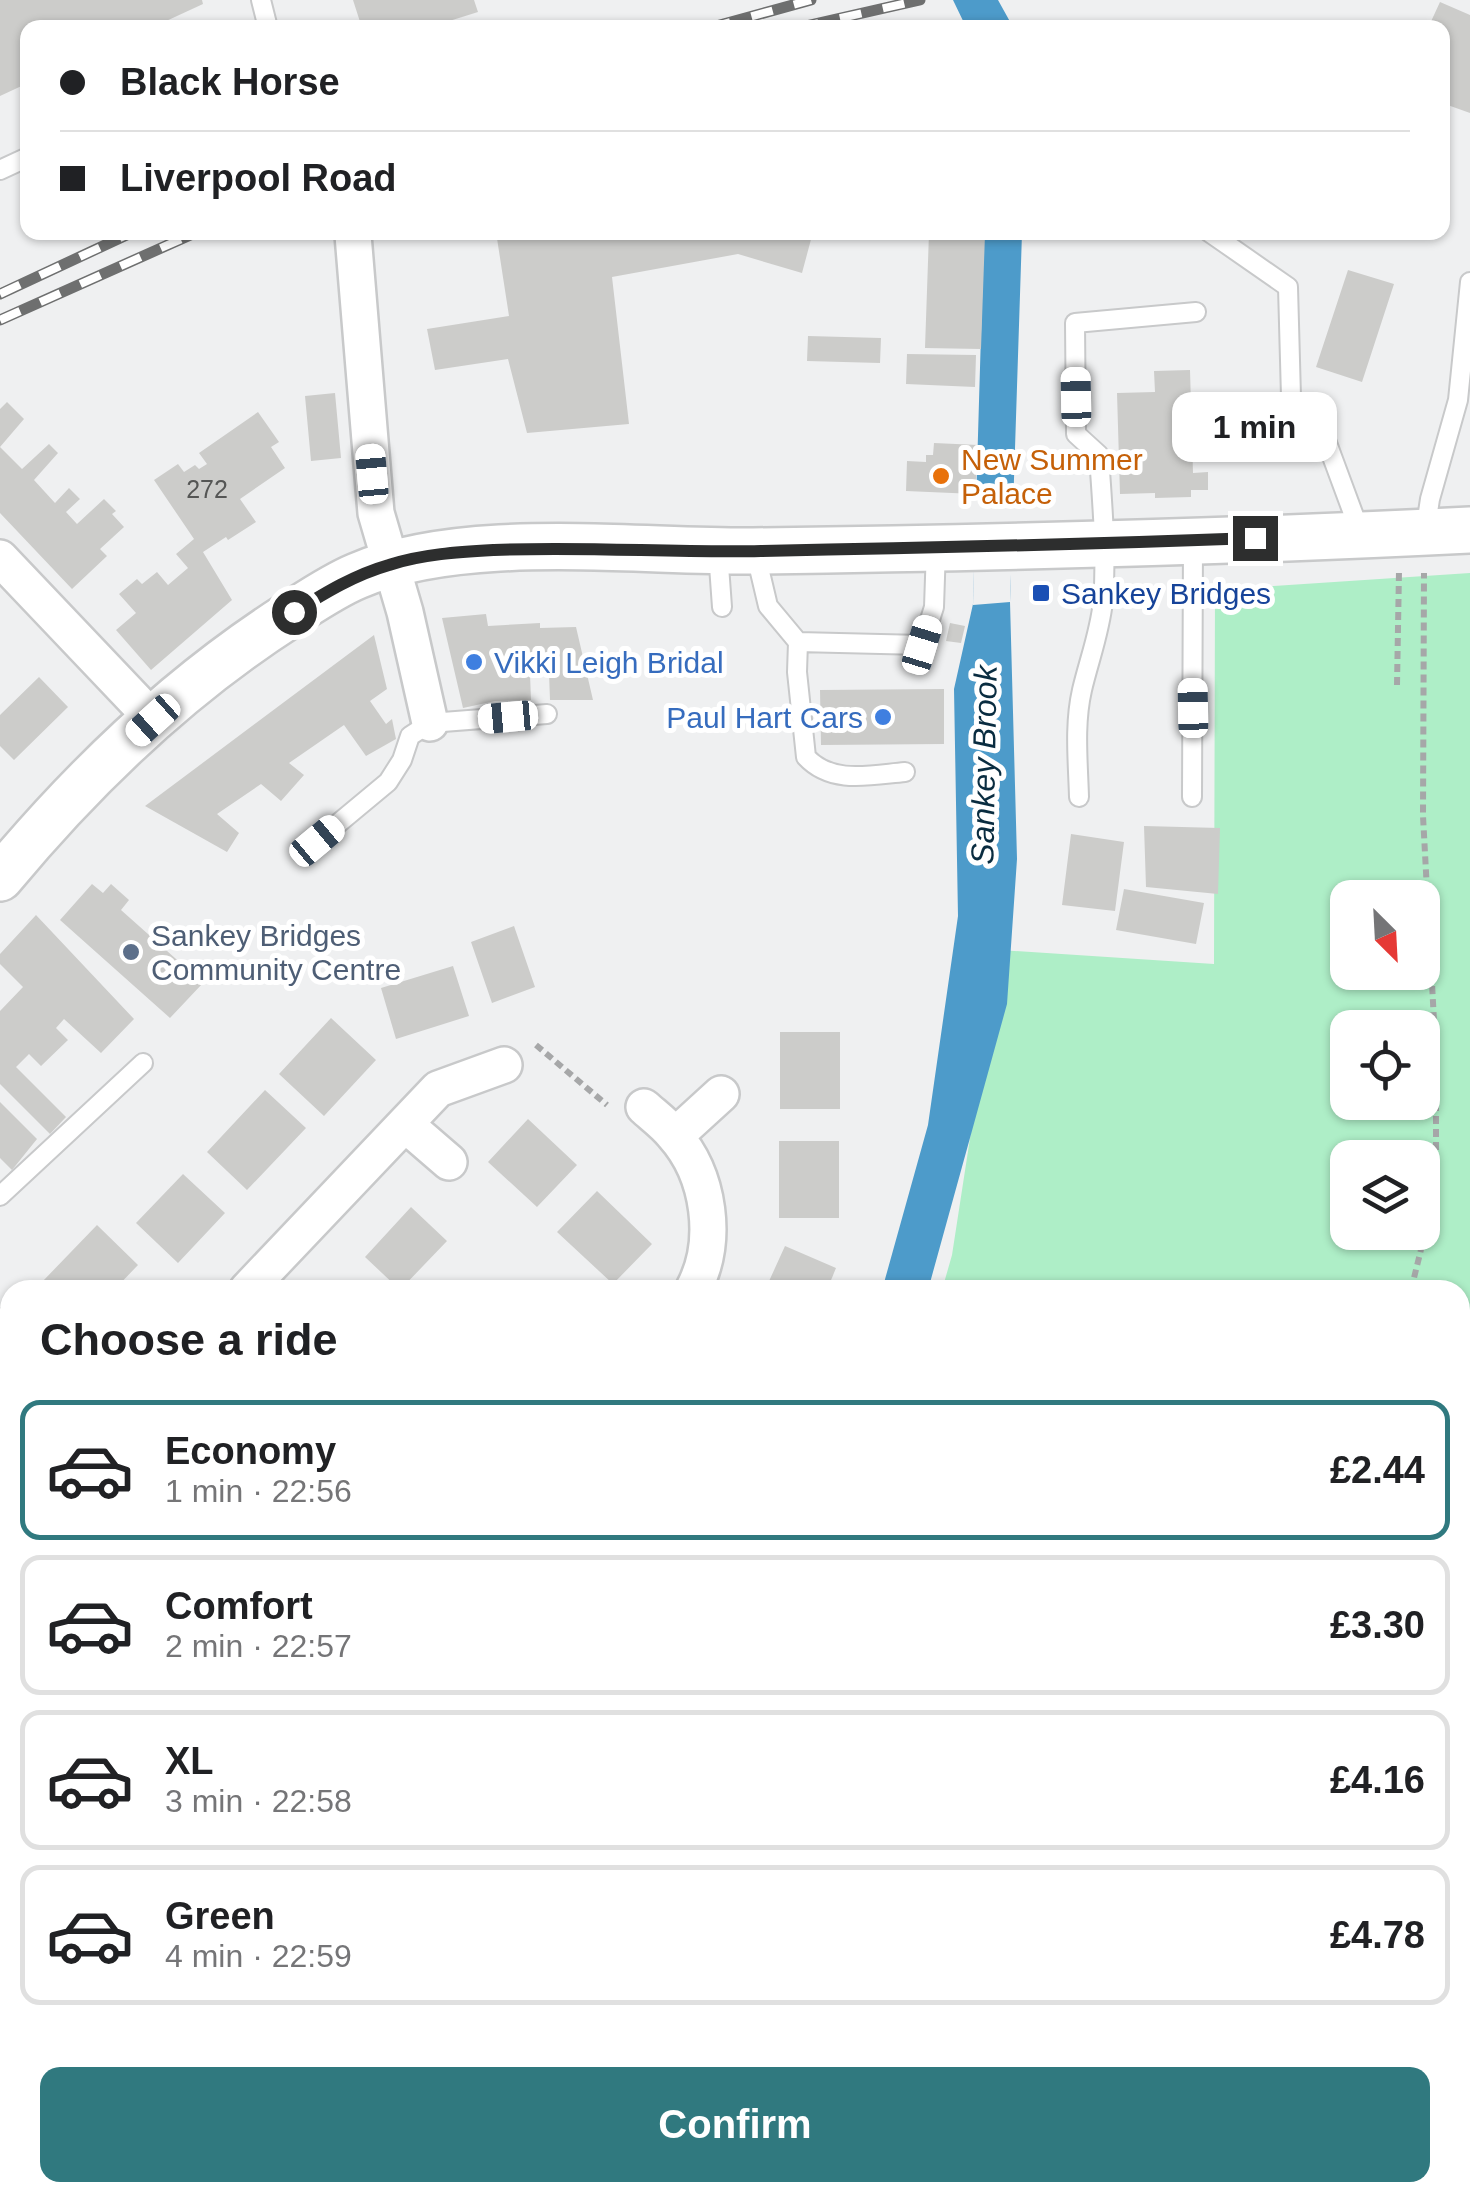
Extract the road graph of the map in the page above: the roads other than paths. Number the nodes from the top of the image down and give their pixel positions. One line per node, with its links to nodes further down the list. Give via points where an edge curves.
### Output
1 (353, 240): 12 (street, via 376,514)
2 (1221, 240): 6 (lane, via 1288,286 1292,396 1320,424)
3 (1470, 282): 6 (lane, via 1458,400 1430,498)
4 (1196, 312): 8 (lane, via 1074,323 1076,434 1098,455)
5 (1470, 530): 6 (street)
6 (1395, 532): 7 (street)
7 (1193, 540): 8 (street); 20 (lane)
8 (1105, 542): 9 (street); 19 (lane, via 1103,602 1078,715)
9 (974, 547): 10 (street); 14 (lane, via 934,607 922,645)
10 (736, 551): 12 (street, via 534,548); 13 (lane); 14 (lane)
11 (0, 558): 16 (street)
12 (392, 564): 16 (street, via 325,593 232,652); 17 (street)
13 (722, 607)
14 (798, 642): 18 (lane, via 806,757 826,773 845,776)
15 (546, 714): 17 (lane)
16 (153, 720): 22 (street, via 95,772)
17 (430, 723): 21 (lane, via 410,736 388,782)
18 (906, 772)
19 (1080, 797)
20 (1192, 797)
21 (317, 841)
22 (0, 878)
23 (143, 1063): 30 (lane)
24 (504, 1065): 27 (street, via 438,1089)
25 (721, 1094): 28 (street)
26 (644, 1107): 28 (street)
27 (405, 1124): 29 (street); 31 (street)
28 (676, 1136): 32 (street, via 698,1173 710,1228)
29 (449, 1162)
30 (0, 1196)
31 (257, 1280)
32 (698, 1280)

